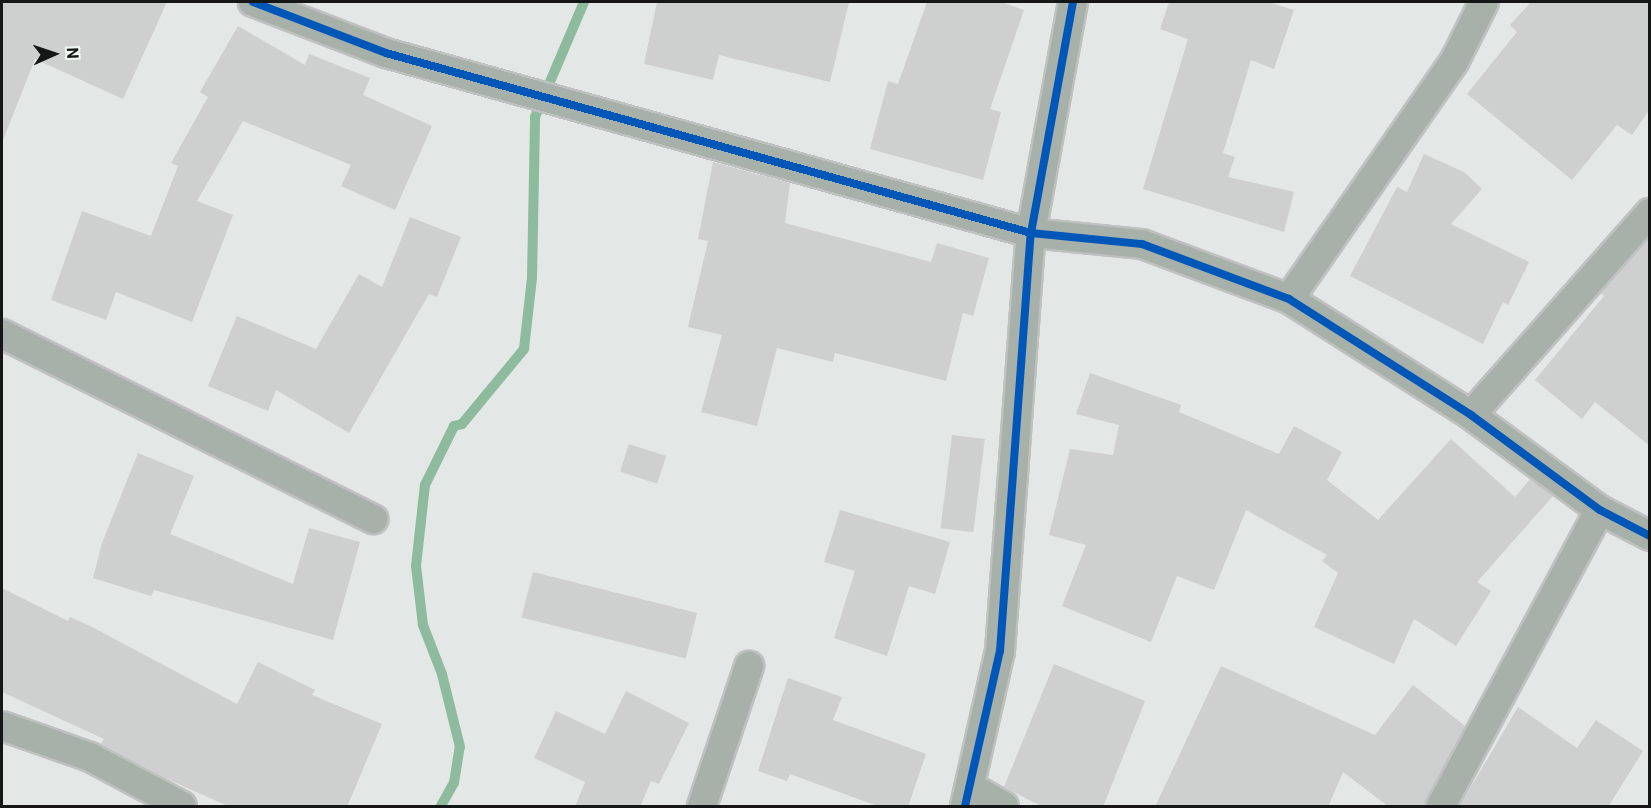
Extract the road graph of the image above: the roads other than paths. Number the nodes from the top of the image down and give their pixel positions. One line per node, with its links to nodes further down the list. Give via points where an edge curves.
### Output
1 (253, 2): 5 (street, via 386,53)
2 (1073, 2): 5 (street)
3 (1484, 2): 6 (street, via 1454,62)
4 (1650, 213): 8 (street)
5 (1031, 233): 6 (street, via 1142,244); 14 (street, via 1000,651)
6 (1289, 299): 8 (street)
7 (2, 334): 10 (street)
8 (1472, 415): 9 (street)
9 (1600, 510): 11 (street); 18 (street)
10 (373, 519)
11 (1650, 536)
12 (749, 666): 16 (street)
13 (2, 726): 15 (street, via 90,757)
14 (968, 797): 17 (street)
15 (182, 807)
16 (702, 807)
17 (1004, 807)
18 (1441, 807)

